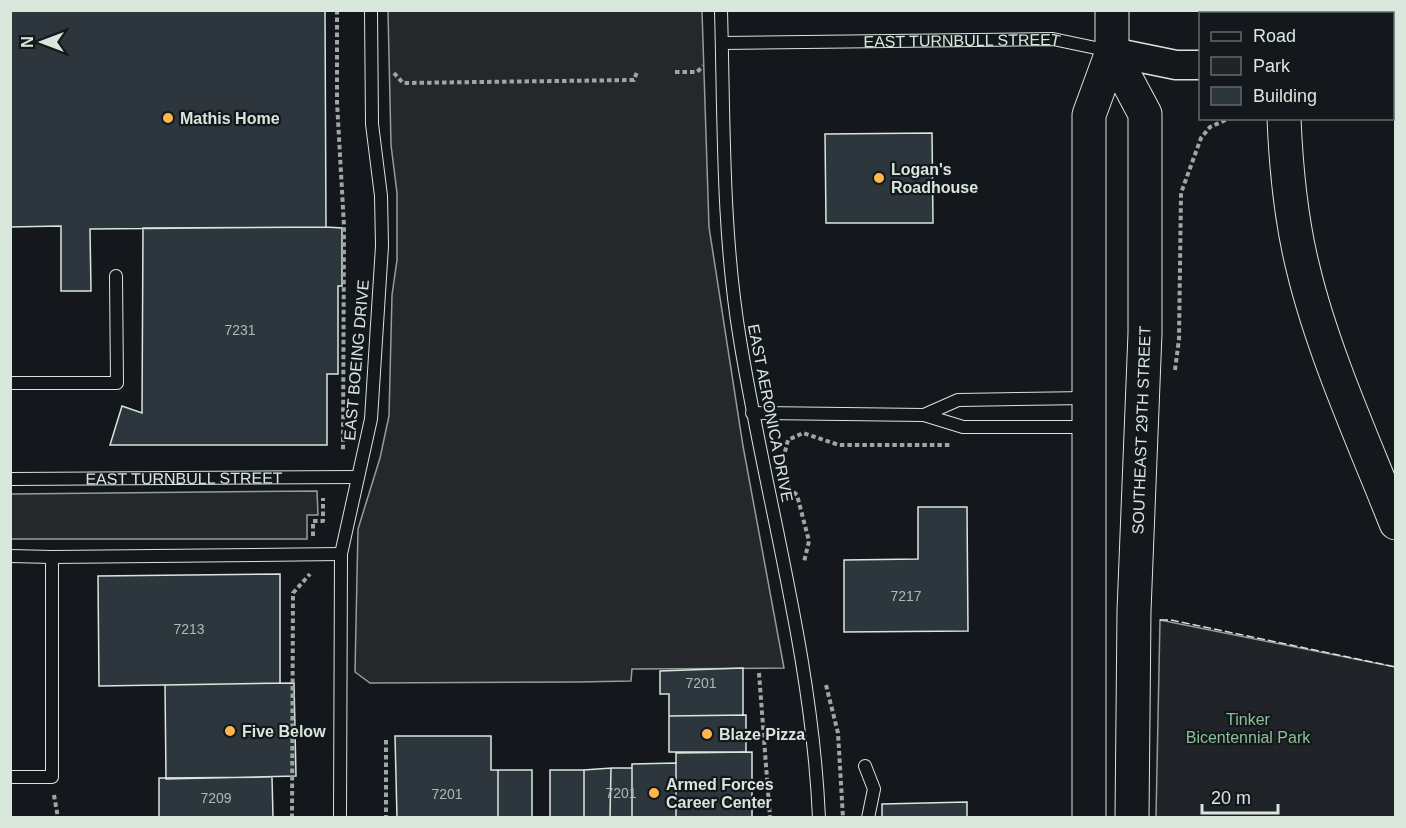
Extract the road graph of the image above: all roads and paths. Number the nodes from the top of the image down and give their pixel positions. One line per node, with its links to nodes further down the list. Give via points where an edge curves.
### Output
1 (337, 10): 19 (path, via 344,226)
2 (371, 10): 21 (lane, EAST BOEING DRIVE, via 372,124 381,196 382,246 371,419)
3 (721, 10): 5 (lane, EAST AERONICA DRIVE)
4 (1112, 10): 6 (main road, SOUTHEAST 29TH STREET)
5 (722, 43): 6 (lane, EAST TURNBULL STREET, via 1053,39); 16 (lane, EAST AERONICA DRIVE, via 729,244)
6 (1112, 52): 7 (street, EAST TURNBULL STREET, via 1176,65); 15 (main road, SOUTHEAST 29TH STREET, via 1089,115); 45 (main road, SOUTHEAST 29TH STREET, via 1145,114 1145,333 1134,611)
7 (1199, 65)
8 (702, 66): 10 (path, via 697,72)
9 (637, 72): 11 (path, via 634,80 403,83)
10 (675, 72)
11 (394, 73)
12 (1284, 120): 25 (main road, via 1291,198 1303,269 1320,327)
13 (116, 276): 14 (lane, via 117,383)
14 (10, 383)
15 (1089, 412): 17 (lane, via 963,427); 17 (lane, via 958,400); 44 (main road, SOUTHEAST 29TH STREET)
16 (752, 414): 17 (lane); 41 (lane, EAST AERONICA DRIVE, via 796,623 815,748)
17 (924, 415)
18 (956, 445): 20 (path, via 838,444 803,434 788,440)
19 (343, 454)
20 (784, 467)
21 (358, 477): 22 (lane, EAST TURNBULL STREET); 27 (lane, EAST BOEING DRIVE)
22 (10, 479)
23 (786, 485): 30 (path, via 797,495 809,541)
24 (323, 498): 26 (path, via 323,521 313,521)
25 (1395, 522)
26 (313, 536)
27 (341, 554): 29 (lane); 38 (lane, EAST BOEING DRIVE)
28 (10, 556): 29 (lane)
29 (52, 556): 36 (lane, via 52,777)
30 (804, 563)
31 (309, 574): 37 (path, via 293,593)
32 (759, 673): 40 (path)
33 (825, 677): 42 (path, via 838,733)
34 (386, 740): 39 (path)
35 (865, 766): 43 (lane, via 874,789)
36 (10, 777)
37 (292, 818)
38 (340, 818)
39 (386, 818)
40 (770, 818)
41 (819, 818)
42 (843, 818)
43 (868, 818)
44 (1089, 818)
45 (1132, 818)

